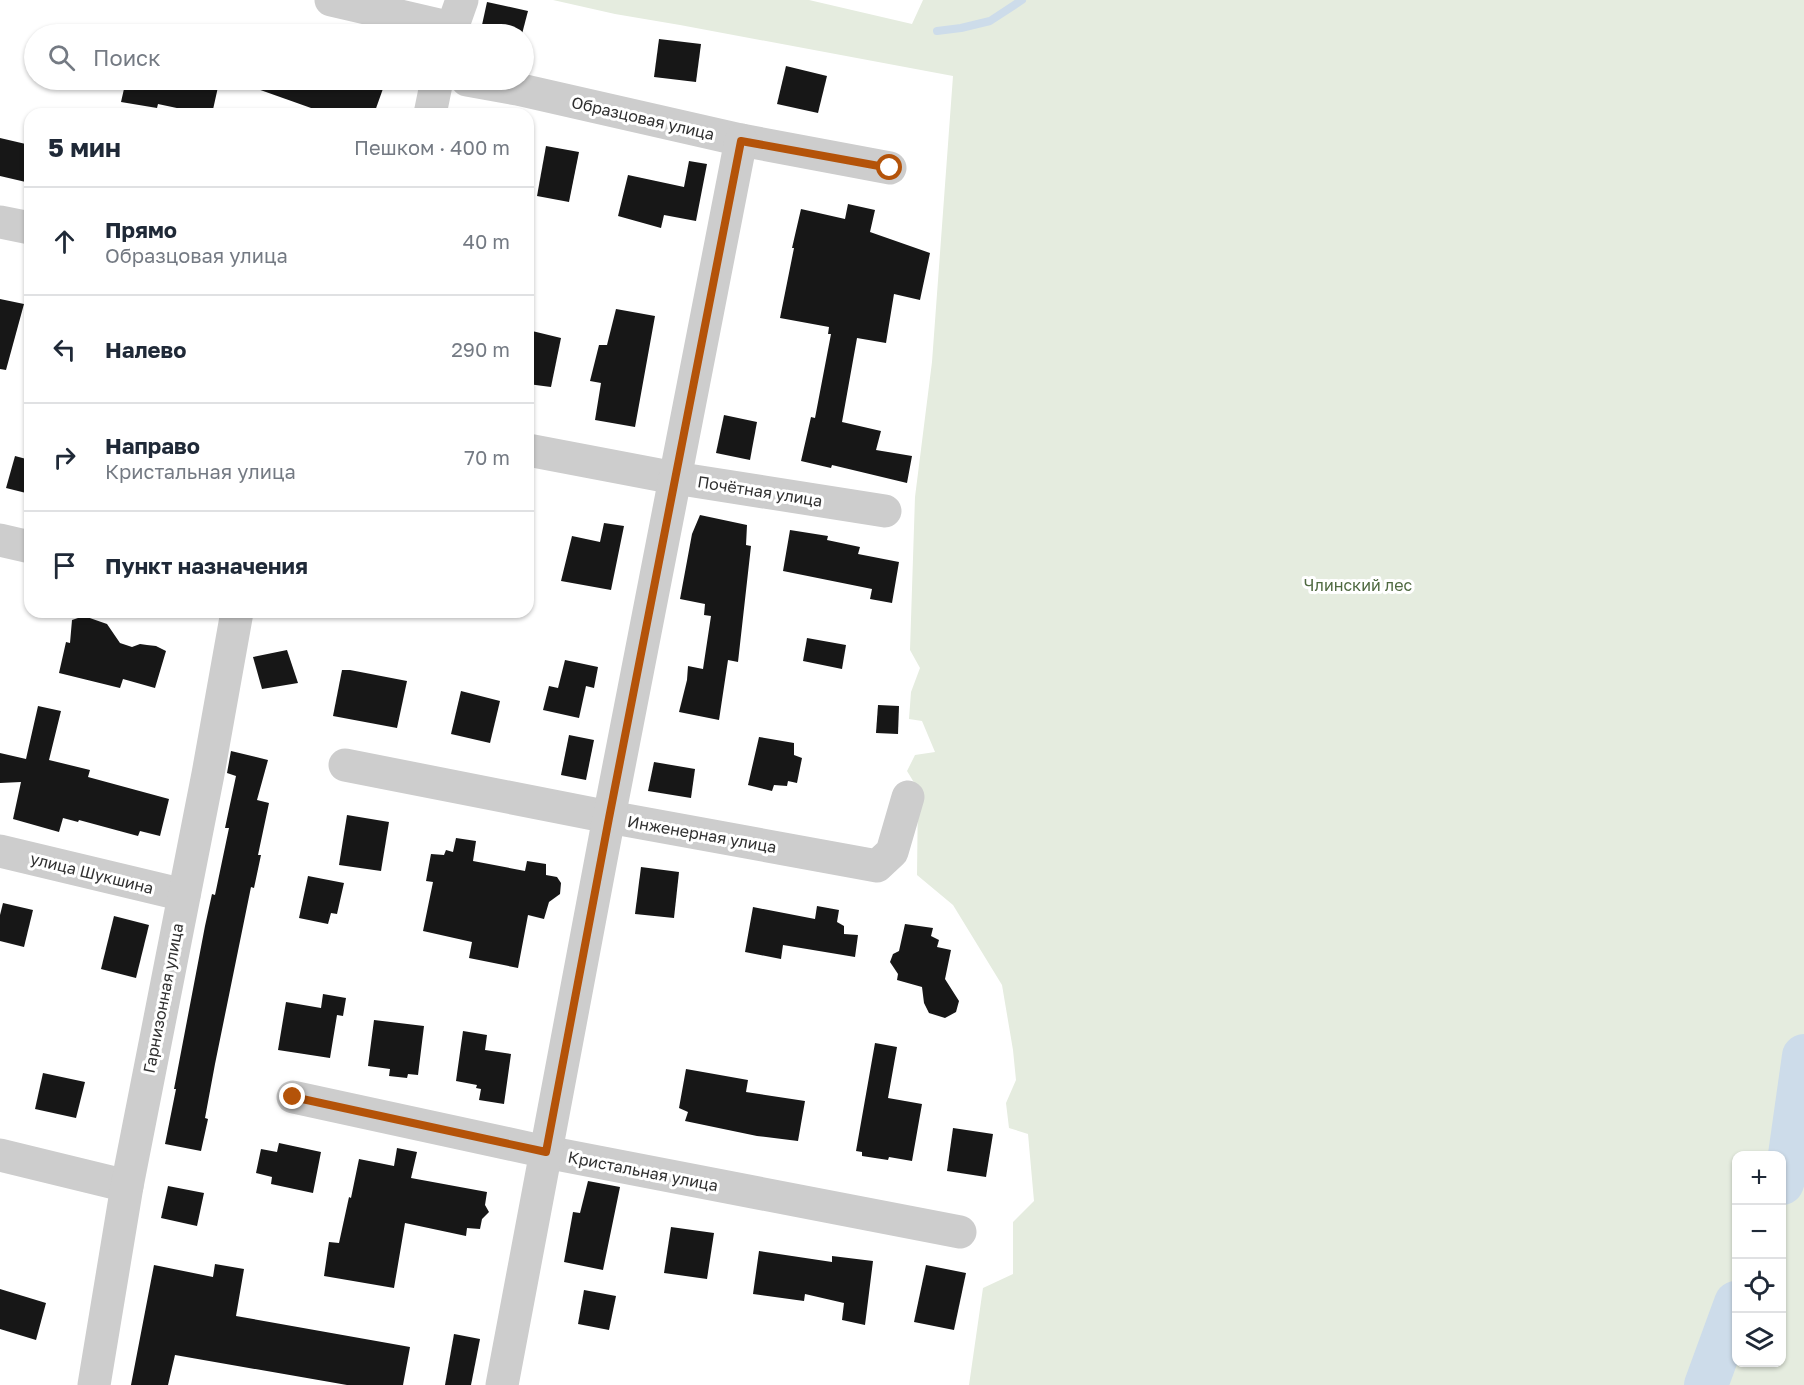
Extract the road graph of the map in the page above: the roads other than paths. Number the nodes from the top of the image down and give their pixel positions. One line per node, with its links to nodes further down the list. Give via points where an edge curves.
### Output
1 (331, 0): 2 (street)
2 (455, 21)
3 (435, 90): 5 (street)
4 (521, 90): 6 (street, Образцовая улица)
5 (431, 108)
6 (741, 141): 7 (street, Образцовая улица); 11 (street)
7 (890, 168)
8 (0, 222): 9 (street)
9 (24, 227)
10 (534, 451): 11 (street, Почётная улица)
11 (675, 478): 12 (street, Почётная улица); 18 (street)
12 (885, 511)
13 (0, 540): 14 (street)
14 (24, 546)
15 (236, 618): 20 (street, Гарнизонная улица)
16 (345, 765): 18 (street, Инженерная улица)
17 (908, 797): 18 (street, Инженерная улица, via 892,852 877,866)
18 (609, 818): 22 (street)
19 (0, 851): 20 (street, улица Шукшина)
20 (184, 896): 24 (street, Гарнизонная улица)
21 (293, 1097): 22 (street, Кристальная улица)
22 (546, 1152): 25 (street, Кристальная улица); 27 (street)
23 (0, 1155): 24 (street)
24 (127, 1186): 26 (street, Гарнизонная улица)
25 (960, 1232)
26 (94, 1385)
27 (502, 1385)

